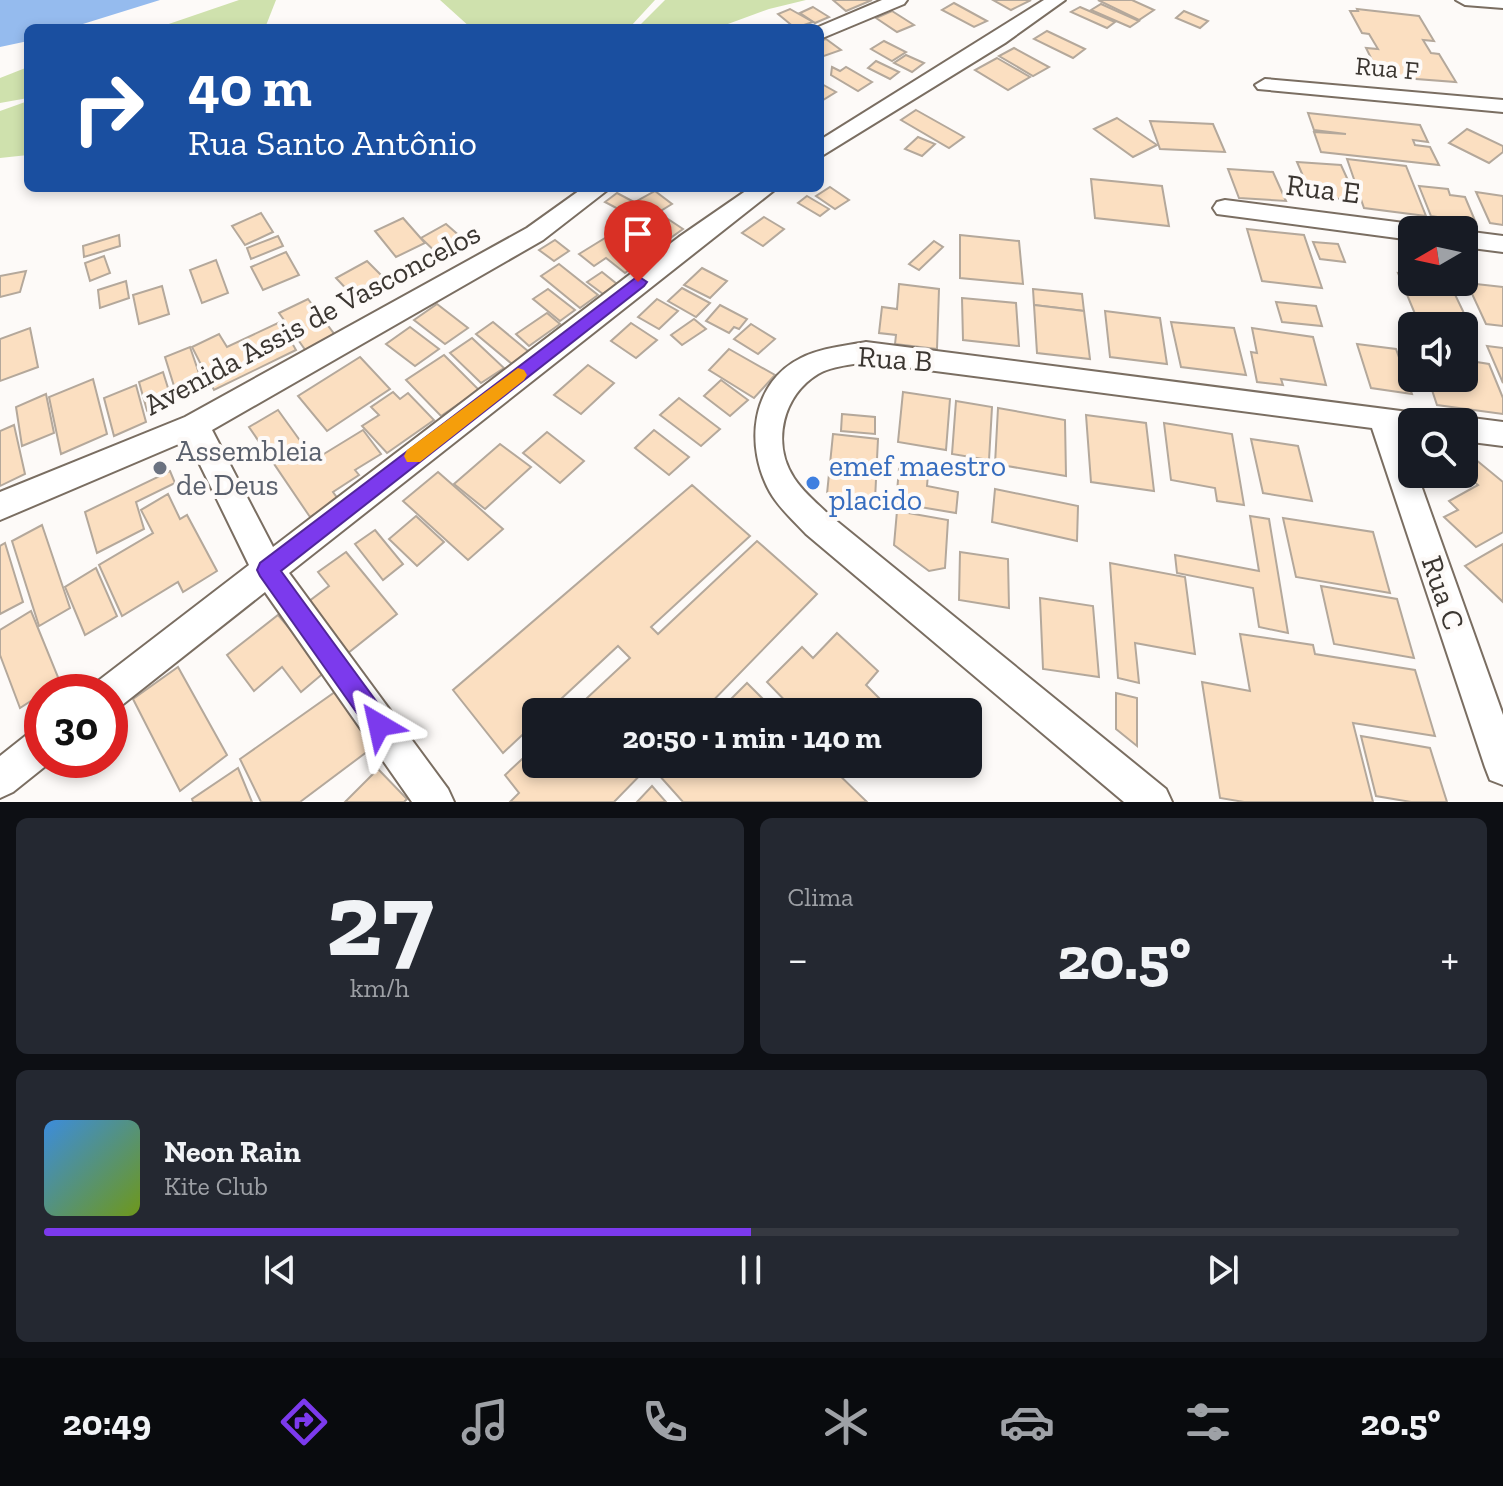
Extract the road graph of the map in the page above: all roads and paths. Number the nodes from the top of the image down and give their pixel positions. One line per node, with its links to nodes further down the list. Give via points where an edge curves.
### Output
1 (898, 0): 5 (street)
2 (1056, 0): 8 (street)
3 (1465, 0): 4 (street)
4 (1503, 3)
5 (824, 31)
6 (1265, 85): 7 (street, Rua F)
7 (1503, 106)
8 (824, 147)
9 (593, 192): 16 (street, Avenida Assis de Vasconcelos, via 535,234)
10 (760, 192): 21 (street)
11 (1225, 208): 12 (street, Rua E)
12 (1398, 230)
13 (1478, 241): 14 (street)
14 (1503, 244)
15 (1398, 420): 27 (street, Rua B, via 866,352 807,367 786,383 769,412 767,444 781,483 817,524)
16 (195, 425): 20 (street, Avenida Assis de Vasconcelos); 21 (street)
17 (1478, 431): 18 (street)
18 (1503, 434)
19 (1419, 488): 24 (street, Rua C)
20 (0, 506)
21 (268, 570): 22 (street); 26 (street)
22 (128, 679)
23 (24, 760): 25 (street)
24 (1503, 767)
25 (0, 779)
26 (435, 802)
27 (1153, 802)

